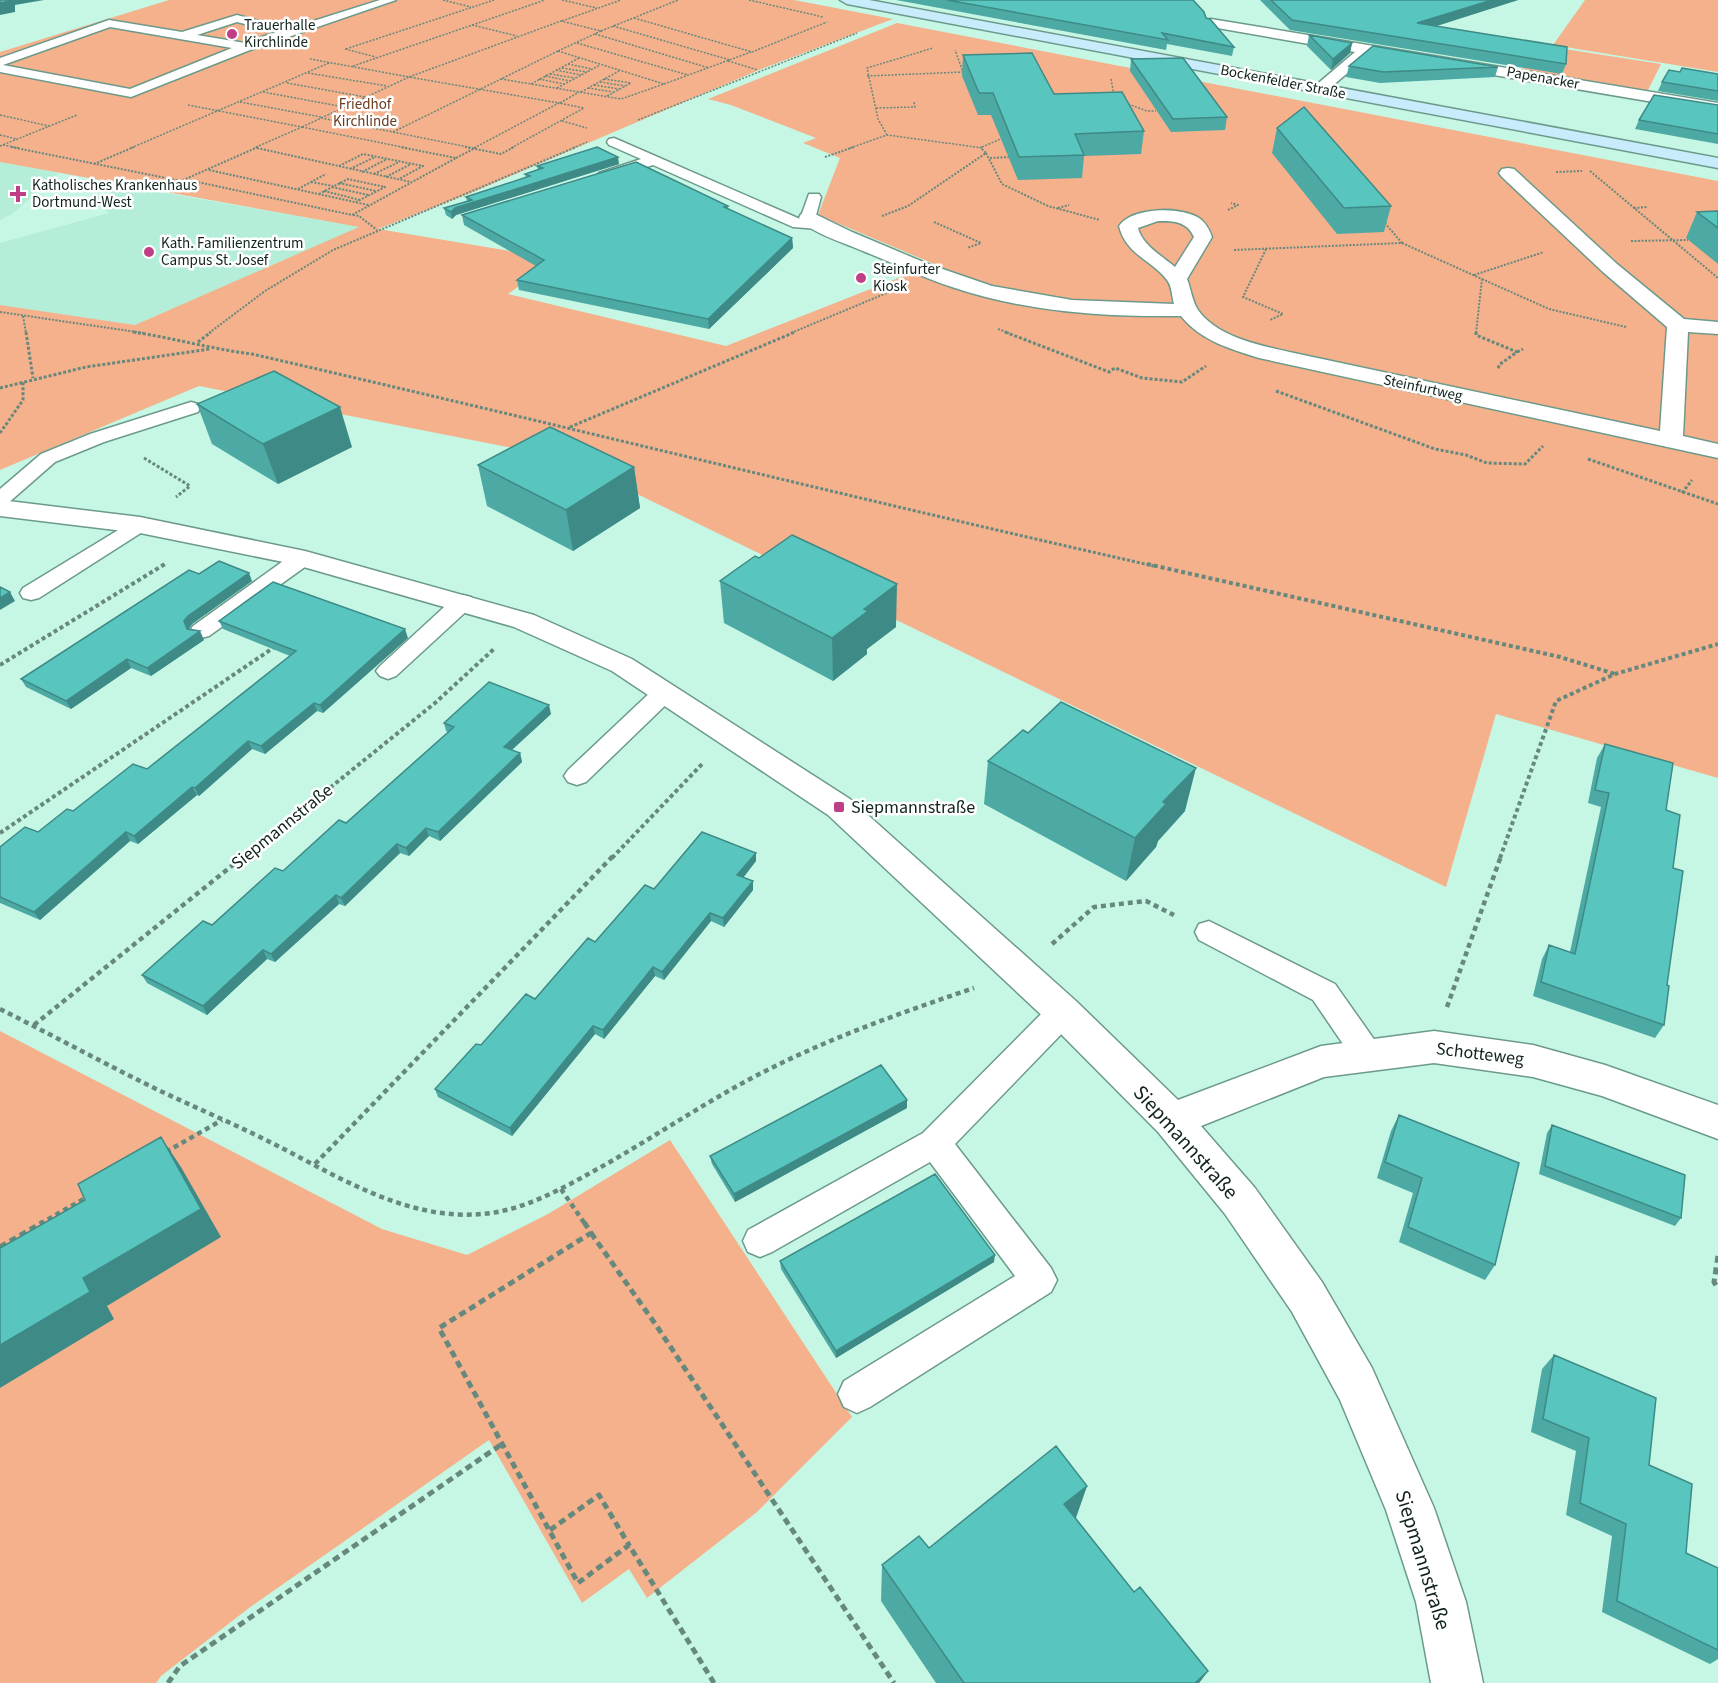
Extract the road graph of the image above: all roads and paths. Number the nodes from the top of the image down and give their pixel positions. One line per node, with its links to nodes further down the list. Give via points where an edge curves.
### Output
1 (391, 0): 18 (lane)
2 (443, 0): 10 (path)
3 (495, 0): 10 (path)
4 (545, 0): 15 (path)
5 (562, 0): 11 (path)
6 (621, 0): 11 (path)
7 (678, 0): 12 (path)
8 (749, 0): 29 (path, via 833,20)
9 (847, 0): 72 (main road, Bockenfelder Straße)
10 (471, 8): 26 (path)
11 (597, 8): 13 (path)
12 (634, 18): 16 (path); 29 (path)
13 (561, 21): 17 (path); 21 (path)
14 (1211, 23): 27 (street, Papenacker)
15 (472, 25): 21 (path); 36 (path)
16 (613, 26): 17 (path); 31 (path)
17 (601, 31): 19 (path)
18 (287, 32): 20 (lane, via 237,18); 24 (lane)
19 (595, 34): 22 (path); 39 (path)
20 (182, 36): 24 (lane); 32 (lane, via 109,23)
21 (518, 37): 52 (path)
22 (576, 43): 28 (path); 50 (path)
23 (952, 44): 48 (path)
24 (246, 47): 33 (path); 75 (lane)
25 (936, 48): 54 (path, via 867,68)
26 (345, 49)
27 (1367, 49): 72 (street); 84 (street, Papenacker)
28 (558, 51): 30 (path); 56 (path)
29 (752, 52): 31 (path)
30 (580, 58): 34 (path); 35 (path)
31 (728, 60): 39 (path); 43 (path)
32 (0, 62)
33 (330, 62): 36 (path); 46 (path)
34 (568, 64): 38 (path); 40 (path)
35 (601, 64): 40 (path); 42 (path)
36 (351, 66): 52 (path)
37 (0, 68): 75 (lane)
38 (562, 68): 41 (path); 44 (path)
39 (709, 68): 50 (path)
40 (593, 69): 44 (path)
41 (556, 70): 47 (path); 49 (path)
42 (619, 70): 57 (path); 64 (path)
43 (759, 70)
44 (587, 72): 49 (path)
45 (969, 72): 48 (path)
46 (306, 73): 60 (path); 67 (path)
47 (550, 74): 53 (path); 55 (path)
48 (963, 74): 54 (path)
49 (582, 75): 55 (path)
50 (688, 75): 64 (path)
51 (1109, 75): 86 (path, via 1114,95 1108,97)
52 (408, 76): 67 (path); 70 (path)
53 (545, 76): 58 (path); 59 (path)
54 (867, 76): 83 (path)
55 (576, 78): 59 (path)
56 (500, 79): 62 (path); 70 (path)
57 (604, 79): 61 (path); 66 (path, via 631,83)
58 (539, 80): 62 (path); 63 (path)
59 (571, 81): 63 (path)
60 (284, 82): 73 (path); 77 (path)
61 (599, 82): 65 (path); 66 (path)
62 (531, 84): 68 (path)
63 (565, 84): 68 (path)
64 (664, 84): 78 (path, via 621,99)
65 (593, 85): 69 (path); 71 (path)
66 (626, 86): 71 (path)
67 (387, 87): 77 (path)
68 (557, 88): 74 (path)
69 (588, 88): 74 (path); 76 (path)
70 (479, 89): 81 (path); 91 (path)
71 (620, 89): 76 (path)
72 (1320, 89): 112 (main road, Bockenfelder Straße)
73 (261, 92): 79 (path); 82 (path)
74 (580, 92): 78 (path); 81 (path)
75 (131, 93): 85 (path); 89 (path)
76 (614, 93): 78 (path)
77 (366, 97): 82 (path)
78 (607, 97)
79 (239, 102): 85 (path); 88 (path)
80 (914, 102): 83 (path, via 915,107)
81 (559, 103): 100 (path); 100 (path, via 584,108 501,154)
82 (345, 107): 88 (path)
83 (876, 108): 93 (path)
84 (1718, 108)
85 (219, 111): 90 (path); 110 (path)
86 (1156, 111)
87 (0, 115): 89 (path)
88 (321, 118): 90 (path); 91 (path)
89 (50, 126): 95 (path)
90 (302, 127): 99 (path); 105 (path)
91 (393, 132): 100 (path)
92 (0, 135): 95 (path)
93 (887, 135): 98 (path); 103 (path)
94 (1010, 135): 98 (path)
95 (18, 139): 97 (path)
96 (614, 142): 108 (lane)
97 (2, 145): 110 (path)
98 (982, 147): 101 (path)
99 (256, 148): 113 (path); 115 (path)
100 (475, 148): 105 (path)
101 (986, 153): 106 (path); 146 (path, via 908,206)
102 (376, 156): 107 (path); 113 (path, via 363,154); 114 (path)
103 (825, 157)
104 (1018, 157): 106 (path)
105 (456, 158): 125 (path)
106 (990, 158): 140 (path, via 1002,184)
107 (388, 159): 109 (path); 116 (path)
108 (654, 160): 123 (lane); 143 (lane, via 798,224)
109 (399, 161): 111 (path); 119 (path)
110 (94, 164): 121 (path, via 173,181)
111 (412, 164): 120 (path); 122 (path, via 423,166)
112 (1718, 164)
113 (338, 166): 114 (path)
114 (350, 169): 116 (path)
115 (208, 170): 121 (path); 128 (path)
116 (362, 171): 119 (path)
117 (1508, 173): 139 (path, via 1590,171); 152 (street)
118 (326, 174): 124 (path)
119 (374, 174): 120 (path)
120 (386, 177): 122 (path)
121 (187, 179): 141 (path)
122 (399, 180): 125 (path)
123 (589, 180)
124 (311, 182): 127 (path); 128 (path)
125 (412, 182): 137 (path)
126 (339, 183): 127 (path); 130 (path); 130 (path, via 348,179 385,187)
127 (333, 187): 129 (path); 132 (path)
128 (296, 189): 131 (path)
129 (323, 191): 131 (path); 134 (path)
130 (377, 191): 132 (path)
131 (318, 194): 135 (path)
132 (369, 195): 134 (path)
133 (814, 197): 143 (lane)
134 (361, 200): 135 (path)
135 (356, 202): 137 (path)
136 (1069, 205): 140 (path)
137 (369, 206): 141 (path)
138 (1648, 207): 139 (path)
139 (1634, 208): 148 (path)
140 (1057, 209): 144 (path)
141 (352, 215): 145 (path)
142 (1380, 218): 151 (path)
143 (813, 221): 146 (street)
144 (1128, 226): 156 (street, via 1134,241); 156 (street, via 1152,214 1171,215 1195,223 1202,230 1203,237)
145 (377, 230)
146 (837, 233): 153 (street)
147 (982, 239): 150 (path)
148 (1672, 240): 149 (path); 155 (path)
149 (1688, 240)
150 (977, 241)
151 (1402, 243): 154 (path); 162 (path, via 1266,249 1243,297)
152 (1583, 243): 154 (path, via 1567,244); 167 (street)
153 (934, 273): 160 (street, via 1001,294 1048,303 1128,311); 181 (path)
154 (1474, 276): 157 (path)
155 (1717, 276)
156 (1177, 279): 160 (street)
157 (1482, 279): 167 (path, via 1563,313 1655,333); 171 (path, via 1476,335)
158 (275, 285): 168 (path)
159 (1285, 308): 162 (path)
160 (1187, 310): 185 (street, Steinfurtweg, via 1220,336 1267,354)
161 (0, 312): 163 (path)
162 (1277, 312): 164 (path, via 1283,314)
163 (23, 316): 168 (path); 174 (path)
164 (1274, 318)
165 (1718, 328): 167 (street)
166 (997, 329): 173 (path, via 1109,372 1115,368 1142,378 1182,382)
167 (1678, 330): 185 (street)
168 (198, 343): 169 (path)
169 (214, 348): 174 (path); 181 (path)
170 (1523, 349): 171 (path)
171 (1517, 352): 172 (path)
172 (1499, 365)
173 (1207, 366)
174 (33, 378): 175 (path)
175 (23, 381): 177 (path); 182 (path, via 22,400)
176 (1266, 387): 180 (path)
177 (0, 388)
178 (1327, 401): 180 (path)
179 (191, 408): 183 (lane)
180 (1318, 408): 187 (path, via 1435,450 1487,463 1525,464)
181 (570, 427): 206 (path, via 950,520 1550,655)
182 (0, 433)
183 (108, 435): 192 (lane, via 48,458); 195 (path, via 190,486)
184 (1537, 441): 186 (path)
185 (1671, 441): 188 (street, Steinfurtweg)
186 (1545, 444)
187 (1539, 450)
188 (1718, 451)
189 (1587, 458): 191 (path)
190 (1690, 483): 191 (path)
191 (1682, 493): 193 (path)
192 (0, 500)
193 (1718, 504)
194 (0, 508): 195 (street, Siepmannstraße)
195 (140, 525): 196 (street, Siepmannstraße); 198 (lane)
196 (203, 538): 197 (street, Siepmannstraße); 204 (path)
197 (301, 559): 199 (street, Siepmannstraße); 201 (lane)
198 (32, 593)
199 (463, 602): 200 (street, Siepmannstraße); 205 (lane)
200 (524, 621): 207 (street, Siepmannstraße, via 622,665); 215 (path, Siepmannstraße, via 435,704)
201 (201, 631)
202 (1718, 644): 206 (path)
203 (279, 645): 210 (path)
204 (0, 665)
205 (388, 671)
206 (1615, 674): 216 (path, via 1556,701)
207 (665, 692): 208 (street, Siepmannstraße); 209 (lane)
208 (730, 735): 212 (street, Siepmannstraße, via 839,807); 223 (path)
209 (577, 777)
210 (0, 833)
211 (1209, 933): 212 (path, via 1146,901 1094,906); 217 (lane, via 1324,992)
212 (1021, 973): 214 (street, Siepmannstraße); 224 (path, via 919,1006 770,1068)
213 (0, 1009): 215 (path)
214 (1063, 1012): 219 (street, Siepmannstraße); 221 (lane)
215 (34, 1026): 218 (path)
216 (1434, 1047): 217 (street, Schotteweg); 220 (street, Schotteweg, via 1533,1061 1605,1081)
217 (1367, 1054): 219 (street, Schotteweg, via 1321,1062)
218 (223, 1119): 222 (path); 223 (path)
219 (1172, 1120): 238 (street, Siepmannstraße, via 1240,1201 1307,1296 1356,1384 1410,1508 1441,1602)
220 (1718, 1122)
221 (935, 1143): 227 (lane); 231 (lane, via 1039,1280)
222 (162, 1154)
223 (315, 1164): 224 (path, via 394,1203 431,1212 468,1215 505,1210)
224 (561, 1189): 226 (path)
225 (91, 1195): 228 (path)
226 (591, 1233): 232 (path, via 439,1328); 237 (path)
227 (760, 1240)
228 (0, 1246)
229 (1718, 1256): 230 (path, via 1714,1282)
230 (1718, 1289)
231 (857, 1394)
232 (502, 1444): 233 (path); 235 (path, via 180,1666)
233 (550, 1530): 234 (path, via 599,1495); 234 (path, via 578,1583)
234 (629, 1545): 236 (path)
235 (168, 1683)
236 (714, 1683)
237 (894, 1683)
238 (1457, 1683)

